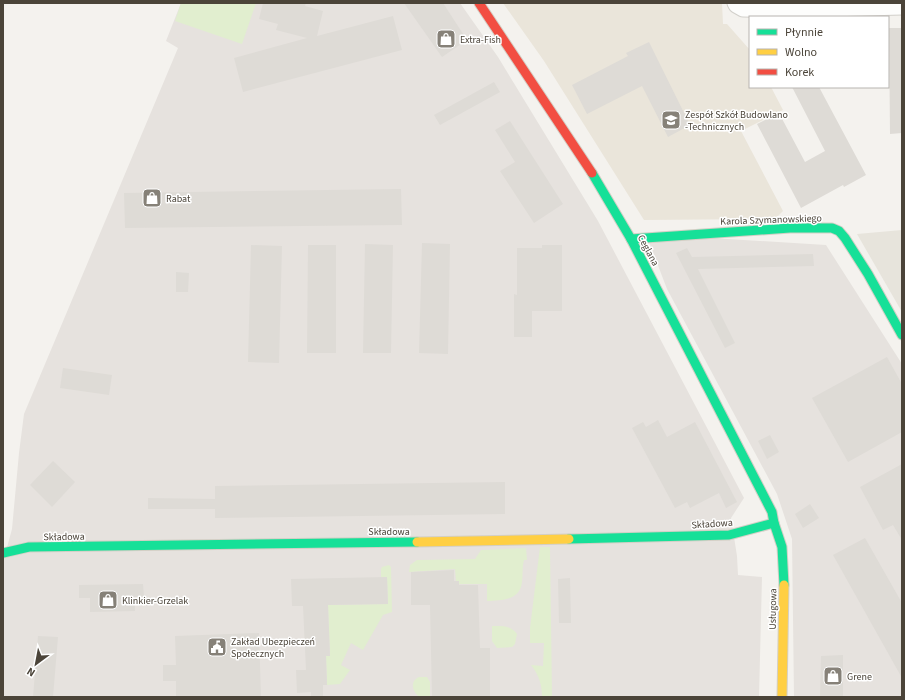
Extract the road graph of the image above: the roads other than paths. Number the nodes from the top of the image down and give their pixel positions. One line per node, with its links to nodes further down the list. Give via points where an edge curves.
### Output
1 (479, 3): 4 (street, Ceglana, via 576,149)
2 (736, 4): 3 (street, via 743,9 790,10)
3 (902, 7)
4 (631, 239): 5 (street, Karola Szymanowskiego, via 790,228 832,228 845,238); 6 (street, Ceglana, via 764,496)
5 (902, 335)
6 (774, 523): 7 (street, Składowa, via 730,535 715,536 28,547); 8 (street, Usługowa, via 782,548 784,569)
7 (3, 554)
8 (782, 697)

